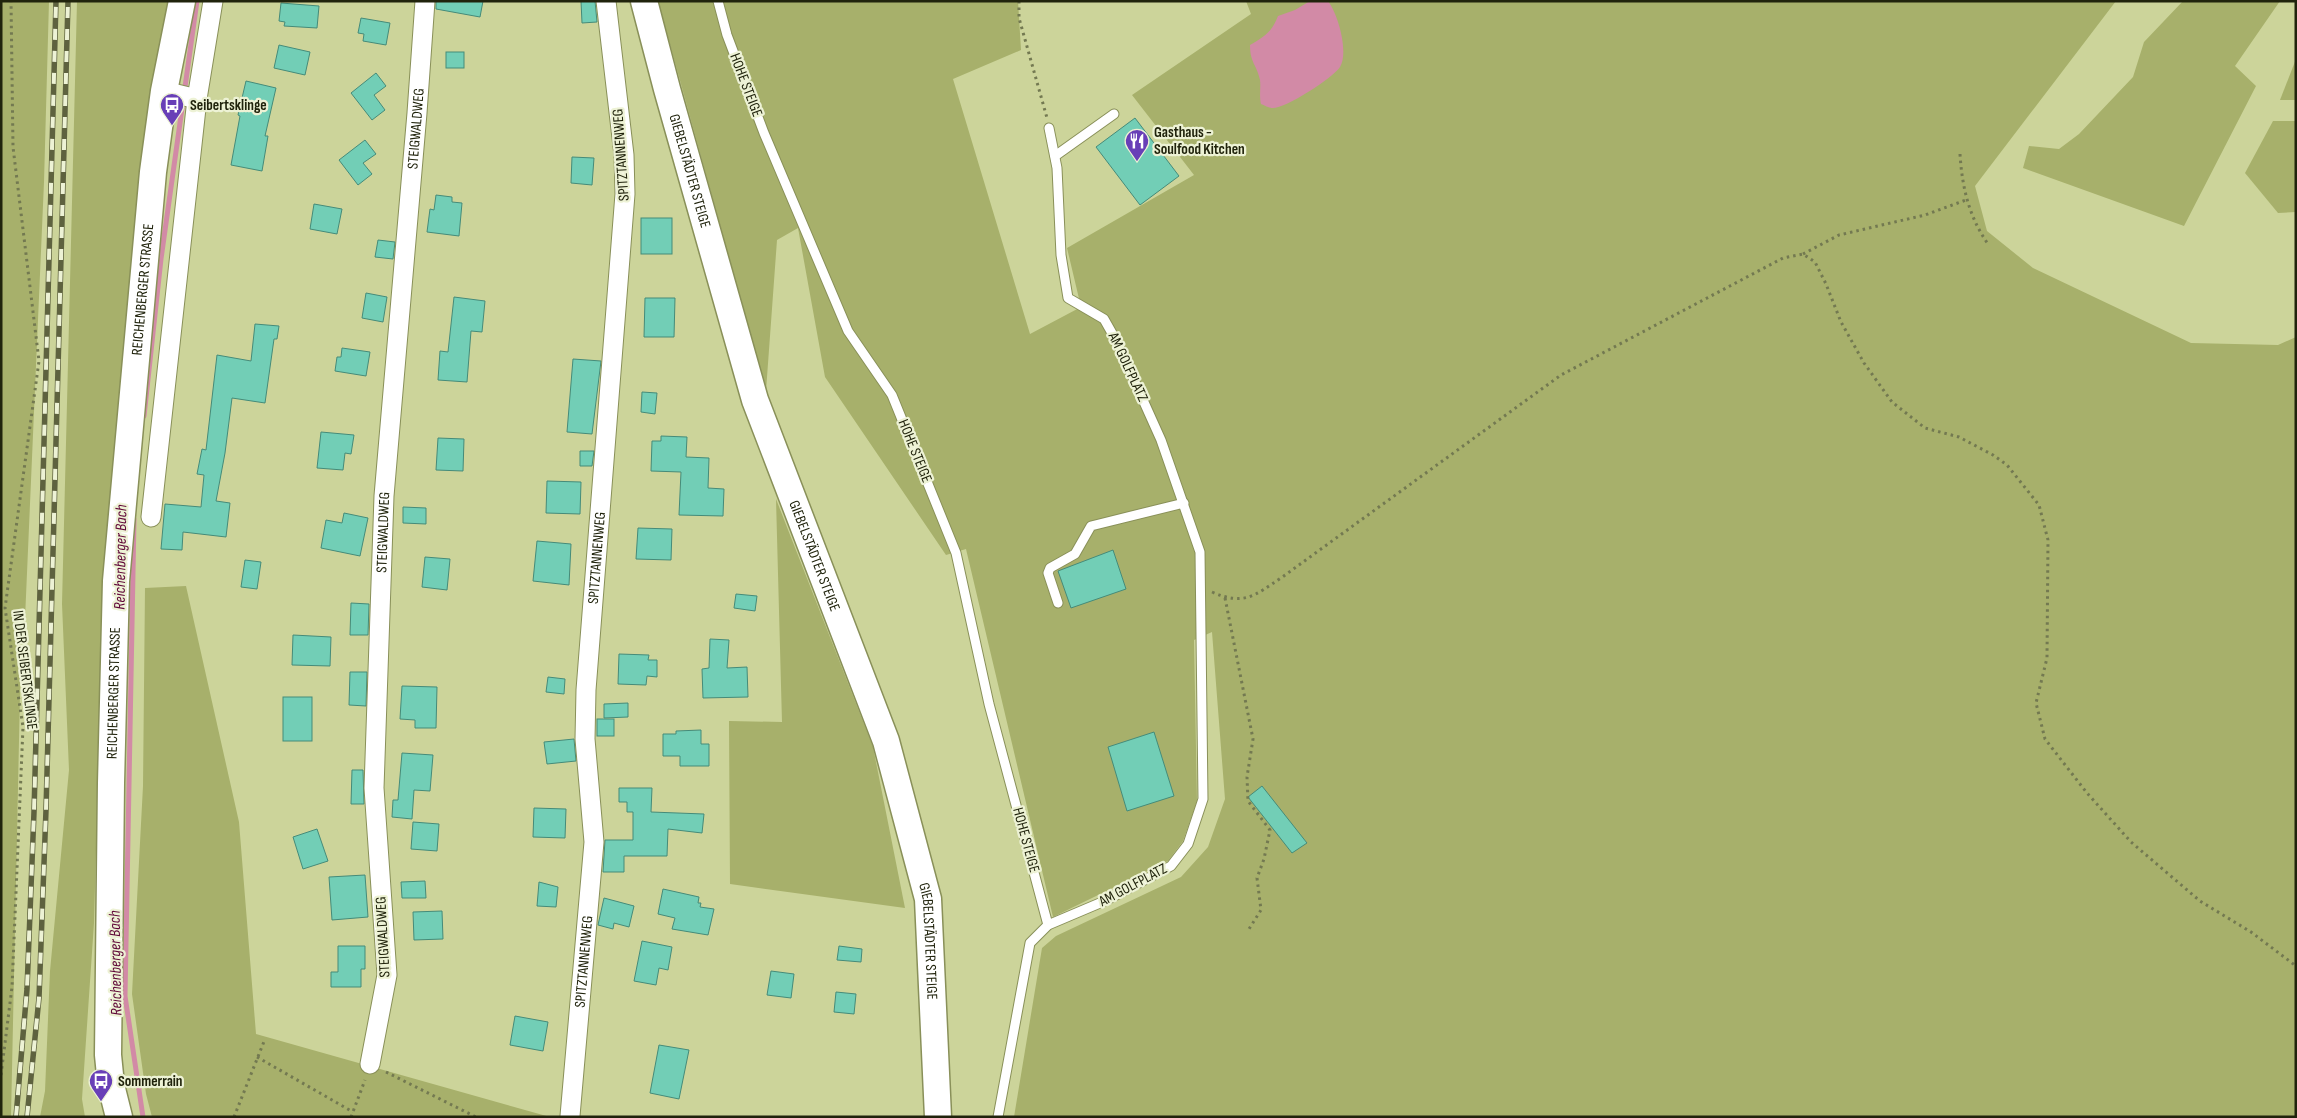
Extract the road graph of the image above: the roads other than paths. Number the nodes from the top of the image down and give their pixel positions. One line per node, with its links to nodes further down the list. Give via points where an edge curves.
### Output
1 (182, 1): 7 (main road, REICHENBERGER STRASSE)
2 (213, 1): 8 (street)
3 (424, 1): 16 (street, STEIGWALDWEG, via 384,496 374,788 387,975)
4 (606, 1): 17 (street, SPITZTANNENWEG, via 624,155 625,194 586,690 585,739 594,842)
5 (644, 1): 19 (main road, GIEBELSTÄDTER STEIGE, via 755,400 894,769 928,899)
6 (718, 1): 15 (lane, HOHE STEIGE, via 727,35 764,133 848,331 892,395 956,553 989,704)
7 (168, 92): 8 (street); 18 (main road, REICHENBERGER STRASSE, via 152,172 116,581 108,1055)
8 (194, 98): 13 (street)
9 (1114, 114): 11 (lane)
10 (1049, 128): 11 (lane, AM GOLFPLATZ)
11 (1055, 156): 12 (lane, AM GOLFPLATZ, via 1061,256 1068,298 1104,319 1161,440)
12 (1184, 503): 14 (lane, via 1091,526 1075,554 1050,568 1048,573); 15 (lane, AM GOLFPLATZ, via 1200,552 1203,799 1188,844 1171,866 1107,900)
13 (151, 517)
14 (1058, 603)
15 (1048, 925): 20 (lane, AM GOLFPLATZ, via 1030,943)
16 (370, 1064)
17 (570, 1116)
18 (119, 1117)
19 (938, 1117)
20 (998, 1117)

